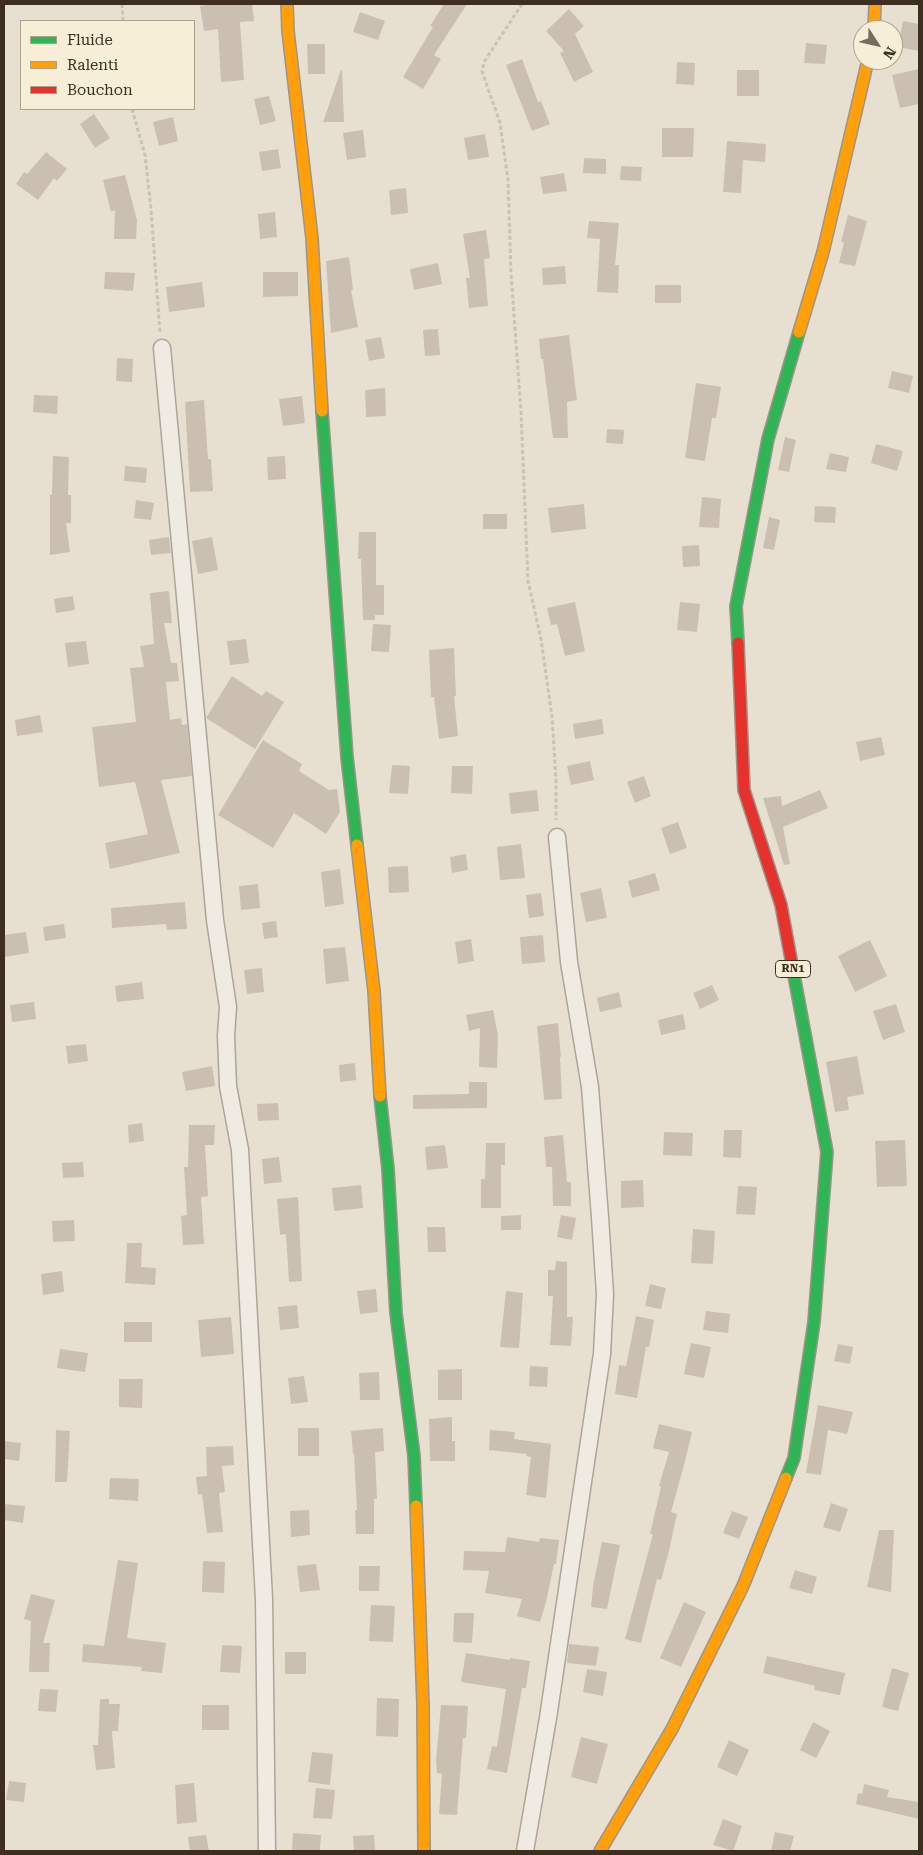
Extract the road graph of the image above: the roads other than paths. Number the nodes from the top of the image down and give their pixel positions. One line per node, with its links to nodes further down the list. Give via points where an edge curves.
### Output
1 (287, 4): 8 (main road, via 312,238 347,757 374,991 396,1313 414,1456 423,1705)
2 (875, 4): 3 (main road)
3 (874, 20)
4 (866, 70): 10 (main road, RN1, via 823,252 768,439 736,606 744,790 782,905 827,1152 814,1322 794,1458 743,1586 672,1728)
5 (162, 348): 7 (street, via 215,920 228,1007 228,1086 240,1150 264,1599)
6 (556, 837): 9 (street, via 569,962 590,1087 604,1294 602,1354)
7 (267, 1851)
8 (424, 1851)
9 (525, 1851)
10 (600, 1851)

